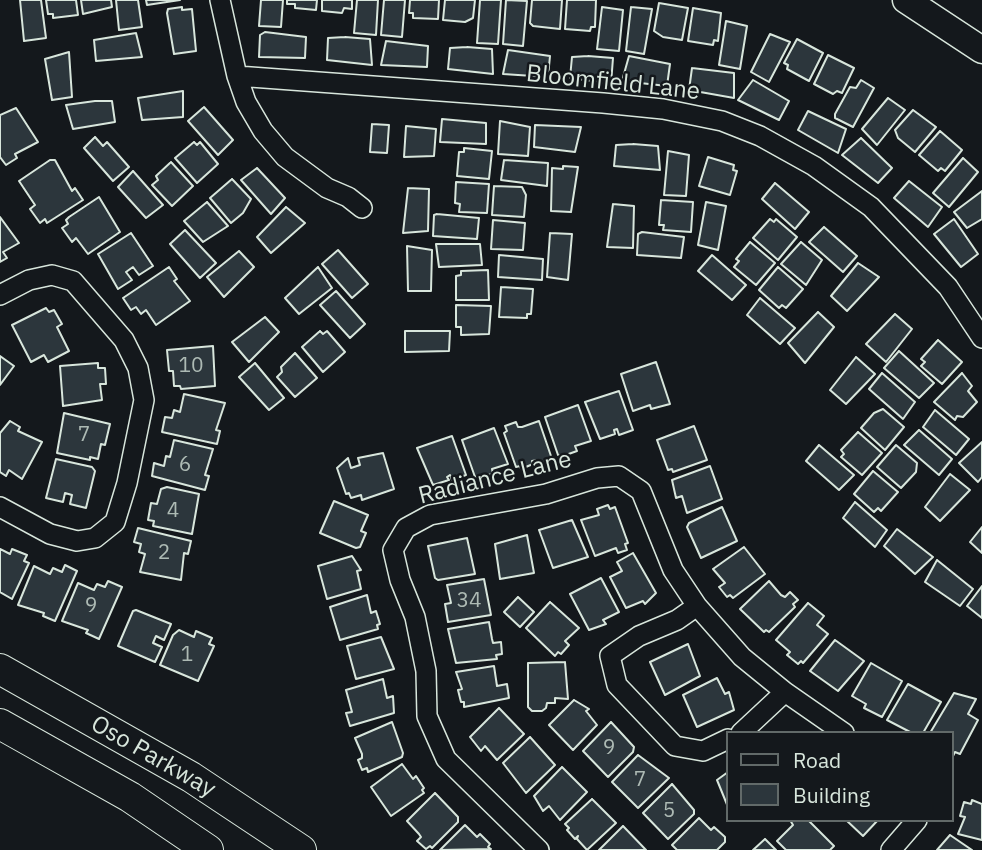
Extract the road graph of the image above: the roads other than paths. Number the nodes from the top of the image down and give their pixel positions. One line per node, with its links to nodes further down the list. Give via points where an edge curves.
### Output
1 (220, 0): 4 (street)
2 (906, 0): 3 (street)
3 (982, 50)
4 (237, 76): 5 (street, via 246,102 285,157); 7 (street, Bloomfield Lane, via 603,103 722,121 814,166 871,207 948,287)
5 (362, 208)
6 (0, 295): 8 (street, via 29,280 52,275 73,281 124,340 138,368 144,400 115,522 95,538 76,541 50,534)
7 (982, 338)
8 (0, 507)
9 (697, 606): 11 (street, Radiance Lane, via 743,657); 15 (street, via 610,656 617,685 675,746 703,751); 19 (street, Radiance Lane, via 673,570 641,491 620,476 430,515 406,528 393,550 415,617 426,671 427,716 446,759)
10 (0, 669): 18 (main road, Oso Parkway, via 191,777)
11 (785, 692): 13 (street); 14 (street, Radiance Lane)
12 (0, 724): 17 (main road, Oso Parkway, via 130,797)
13 (743, 731)
14 (841, 731)
15 (726, 740)
16 (915, 822): 20 (street)
17 (208, 850)
18 (301, 850)
19 (539, 850)
20 (891, 850)

